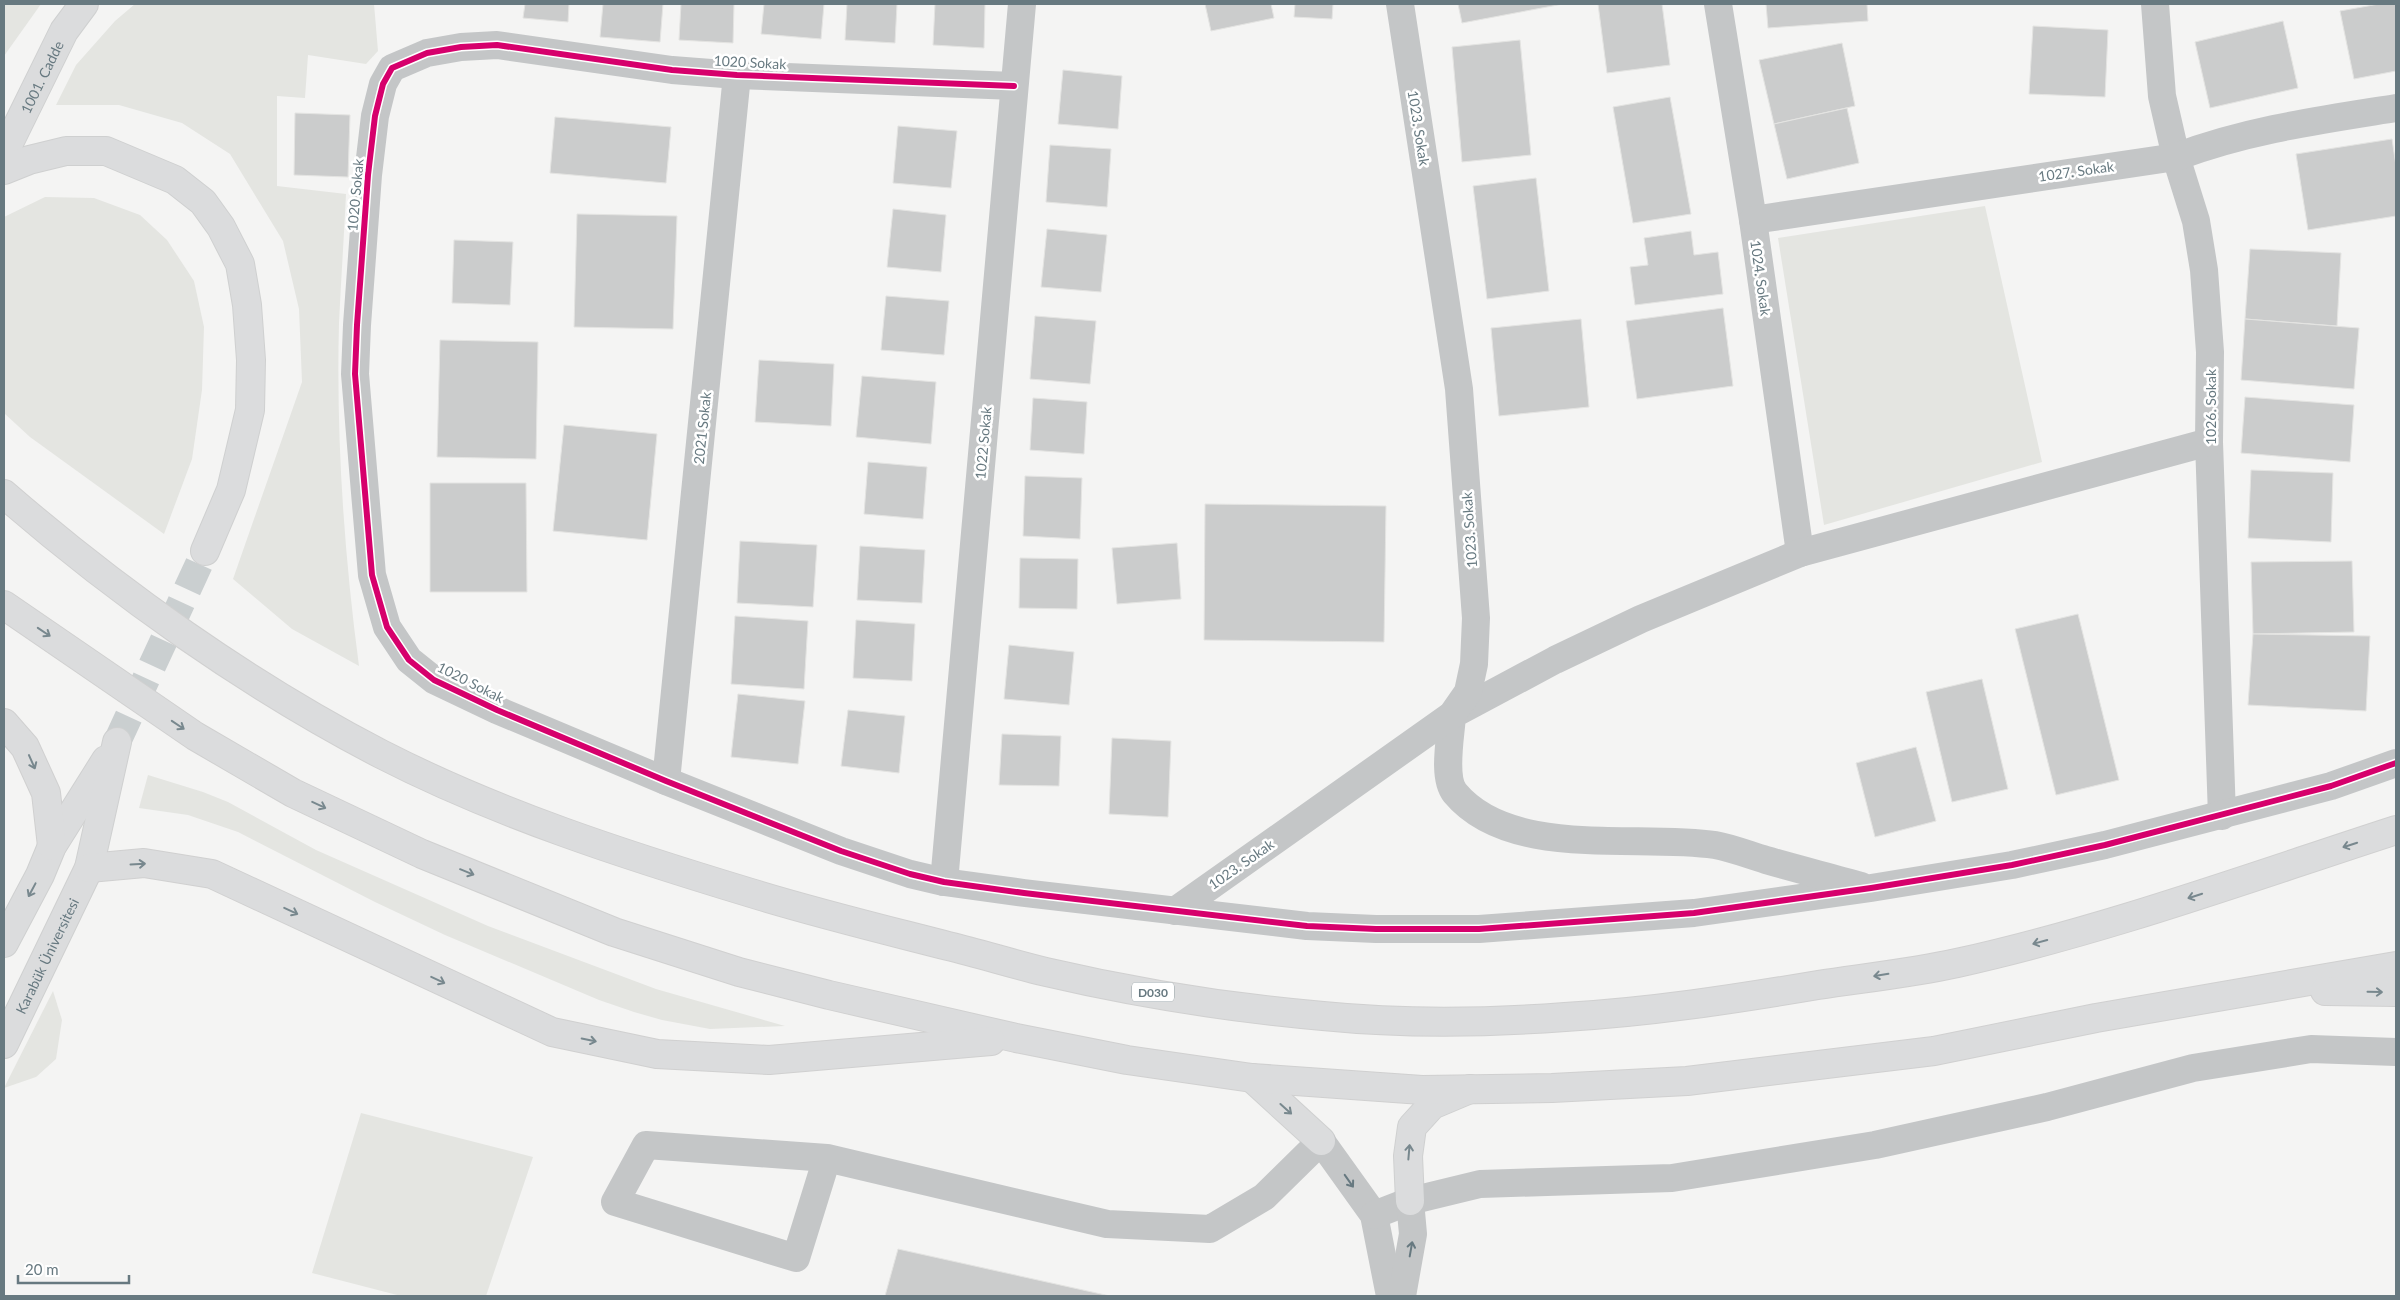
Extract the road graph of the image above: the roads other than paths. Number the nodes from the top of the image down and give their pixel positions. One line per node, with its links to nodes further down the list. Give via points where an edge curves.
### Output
1 (84, 4): 9 (main road, 1001. Cadde, via 64,31)
2 (1022, 4): 7 (street, 1022 Sokak)
3 (1400, 4): 18 (street, 1023. Sokak, via 1459,389 1476,618 1474,664 1468,692)
4 (1718, 4): 12 (street, 1024. Sokak)
5 (2155, 4): 10 (street, 1026. Sokak, via 2162,96)
6 (737, 75): 7 (street, 1020 Sokak); 21 (street, 2021 Sokak); 21 (street, 1020 Sokak, via 633,65 497,45 461,46 427,53 392,68 383,84 375,116 368,175 355,374 372,576 386,627 409,660 434,680)
7 (1014, 86): 26 (street, 1022 Sokak)
8 (2396, 108): 10 (street, 1027. Sokak, via 2274,128 2212,143)
9 (4, 153)
10 (2176, 157): 12 (street, 1027. Sokak); 13 (street, 1026. Sokak, via 2196,221 2204,270 2210,352)
11 (4, 170): 15 (main road, via 66,151 106,151 175,180 203,202 221,226 240,264 247,305 250,410 231,490)
12 (1753, 220): 16 (street, 1024. Sokak)
13 (2209, 442): 16 (street); 22 (street, 1026. Sokak)
14 (4, 494): 23 (main road, D030, one-way to 14, via 2118,921 1954,964 1802,988 1673,1007 1501,1020 1424,1022 1324,1016 1238,1006 1049,973 828,916 624,853 514,814 382,754 286,699 186,634 65,547)
15 (205, 551)
16 (1800, 553): 18 (street, via 1641,619)
17 (4, 605): 33 (main road, one-way to 33, via 195,736 293,793 422,854 614,932 739,972)
18 (1452, 715): 27 (street, via 1448,773 1454,791 1469,806 1496,822 1548,836 1717,845); 28 (street, 1023. Sokak)
19 (4, 722): 24 (main road, one-way to 24, via 26,747 46,793)
20 (2396, 763): 22 (street, 1020 Sokak, via 2331,786)
21 (666, 782): 26 (street, 1020 Sokak, via 841,851)
22 (2222, 816): 27 (street, 1020 Sokak, via 2012,865)
23 (2396, 830)
24 (52, 846): 25 (main road); 25 (main road, Karabük Üniversitesi, via 117,742); 29 (main road, one-way to 29, via 40,876)
25 (89, 868): 33 (main road, one-way to 33, via 144,863 212,874 552,1032 656,1054 769,1060); 34 (main road, Karabük Üniversitesi)
26 (944, 882): 28 (street, 1020 Sokak)
27 (1871, 888): 28 (street, 1020 Sokak, via 1694,913 1479,929 1307,926)
28 (1175, 911)
29 (4, 943)
30 (2396, 966): 31 (main road)
31 (2256, 990): 32 (main road, one-way to 32); 37 (main road, via 1904,1054 1687,1081)
32 (2396, 992)
33 (1016, 1038): 36 (main road, via 1127,1060)
34 (4, 1044)
35 (2396, 1052): 40 (street, via 2311,1049 2193,1068 2047,1108 1875,1145 1672,1178 1480,1184)
36 (1252, 1078): 37 (main road, via 1422,1090); 38 (main road, one-way to 38)
37 (1470, 1089): 40 (main road, one-way to 37, via 1408,1156 1412,1127 1432,1105)
38 (1321, 1141): 39 (street, via 1264,1197 1210,1229 1107,1224); 41 (street, one-way to 41)
39 (828, 1158): 39 (street, via 646,1145 615,1202 796,1258)
40 (1410, 1201): 41 (street); 43 (street, one-way to 40, via 1413,1234)
41 (1374, 1215): 42 (street)
42 (1390, 1296)
43 (1402, 1296)

